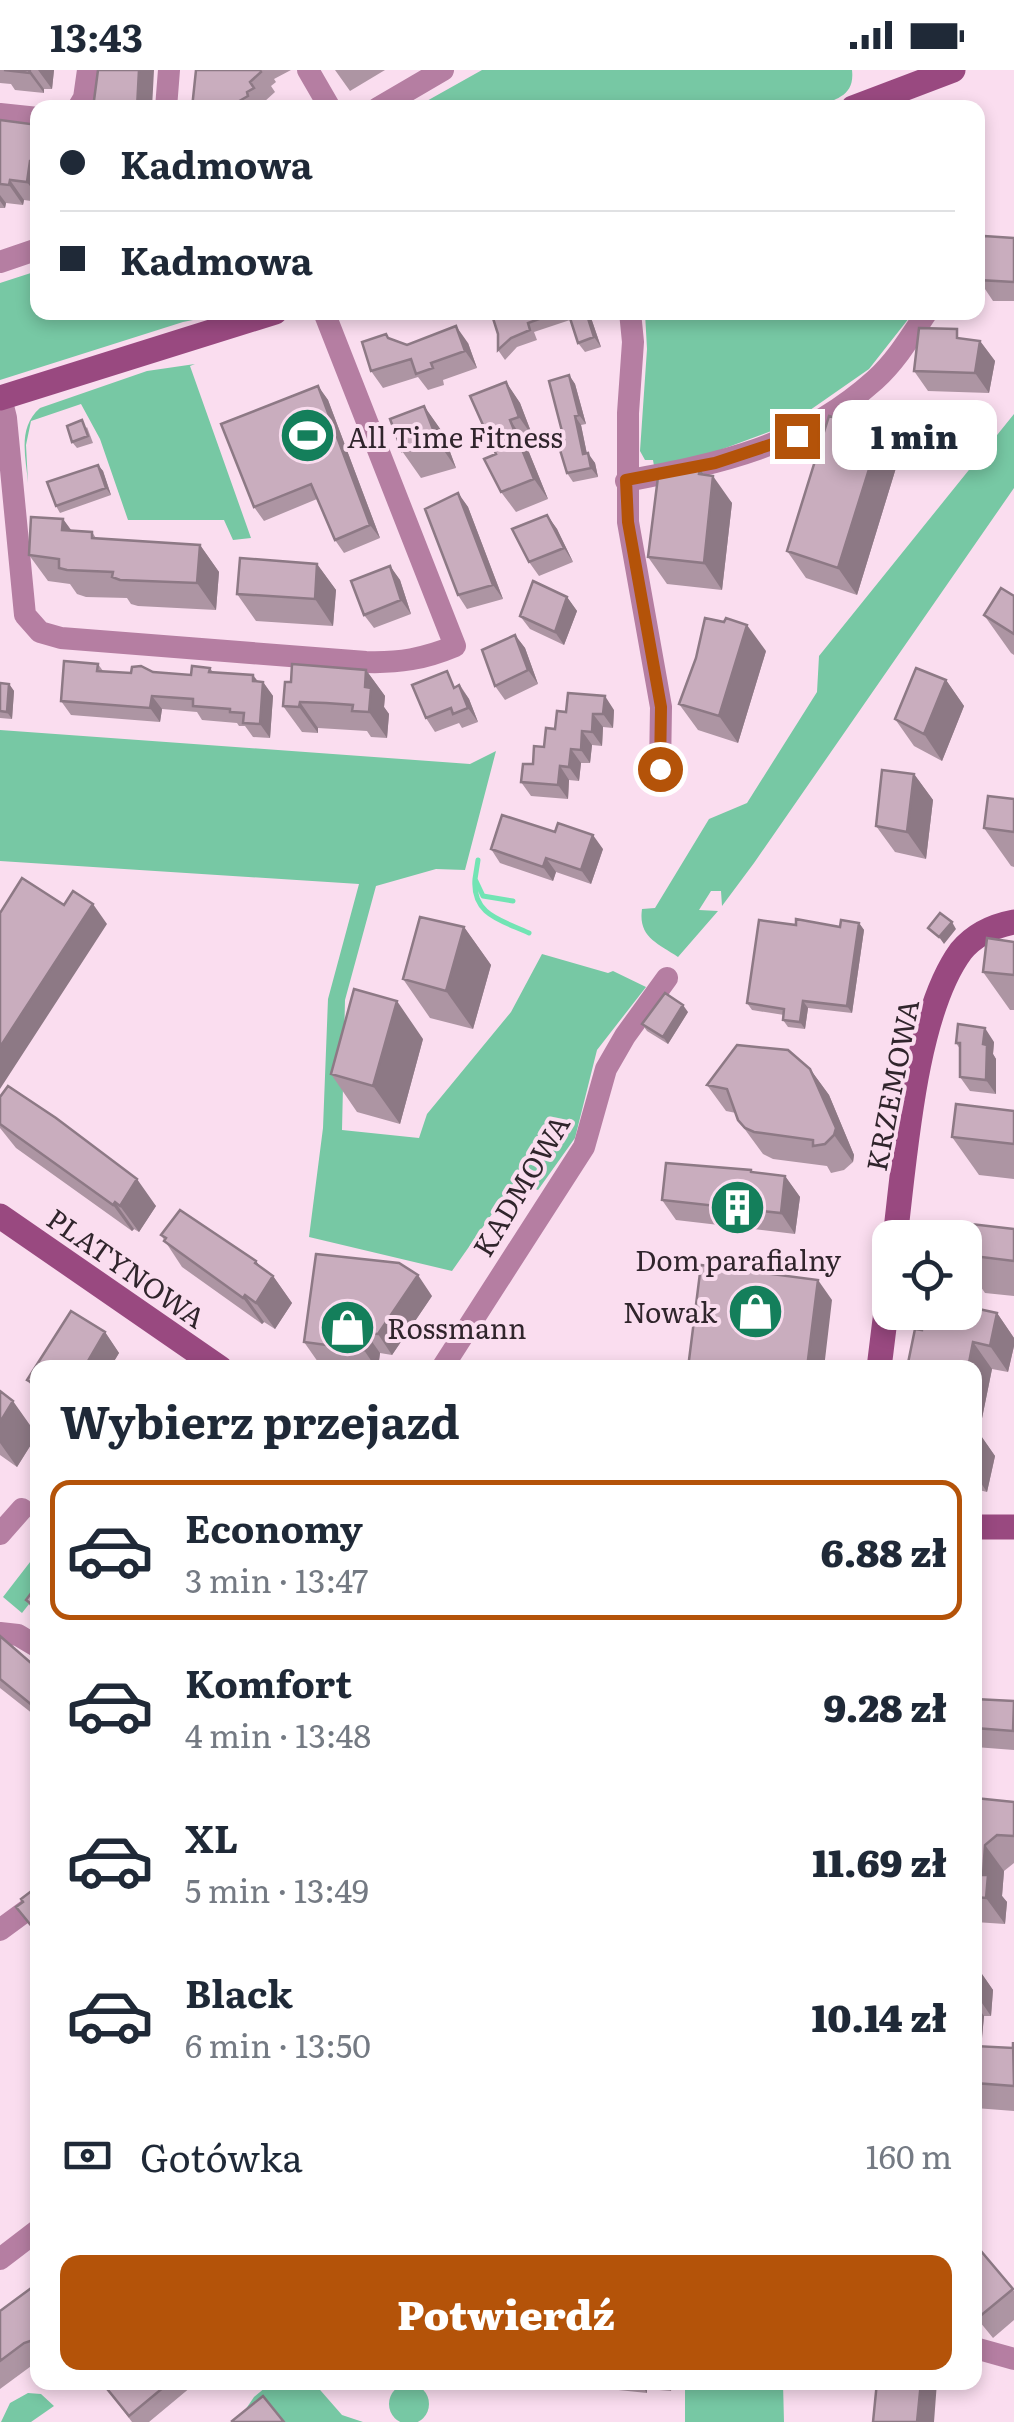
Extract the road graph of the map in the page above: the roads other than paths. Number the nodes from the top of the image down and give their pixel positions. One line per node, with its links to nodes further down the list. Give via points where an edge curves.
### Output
1 (88, 70): 6 (street)
2 (169, 70): 7 (street)
3 (308, 70): 8 (street)
4 (443, 70): 9 (street)
5 (953, 70): 10 (street)
6 (83, 100)
7 (167, 100)
8 (325, 100)
9 (392, 100)
10 (874, 100)
11 (0, 114): 12 (street)
12 (30, 117)
13 (30, 252): 14 (street)
14 (0, 262)
15 (249, 320): 19 (street)
16 (327, 320): 19 (street, via 455,646 432,656 366,662 40,632 25,614)
17 (631, 320): 20 (street)
18 (921, 320): 20 (street, via 875,380 797,436 715,463)
19 (0, 398)
20 (626, 480): 21 (street, via 661,707)
21 (660, 769)
22 (1014, 922): 25 (street, KRZEMOWA, via 980,933 938,993)
23 (667, 978): 28 (street, KADMOWA, via 606,1068 578,1158)
24 (0, 1216): 27 (street, PLATYNOWA)
25 (898, 1220)
26 (883, 1330): 29 (street)
27 (208, 1360)
28 (447, 1360)
29 (879, 1360)
30 (22, 1509): 33 (street)
31 (982, 1527): 32 (street)
32 (1014, 1527)
33 (0, 1534)
34 (0, 1633): 35 (street)
35 (30, 1643)
36 (30, 1908): 37 (street)
37 (0, 1930)
38 (30, 2236): 39 (street)
39 (0, 2259)
40 (982, 2350): 41 (street)
41 (1014, 2359)

